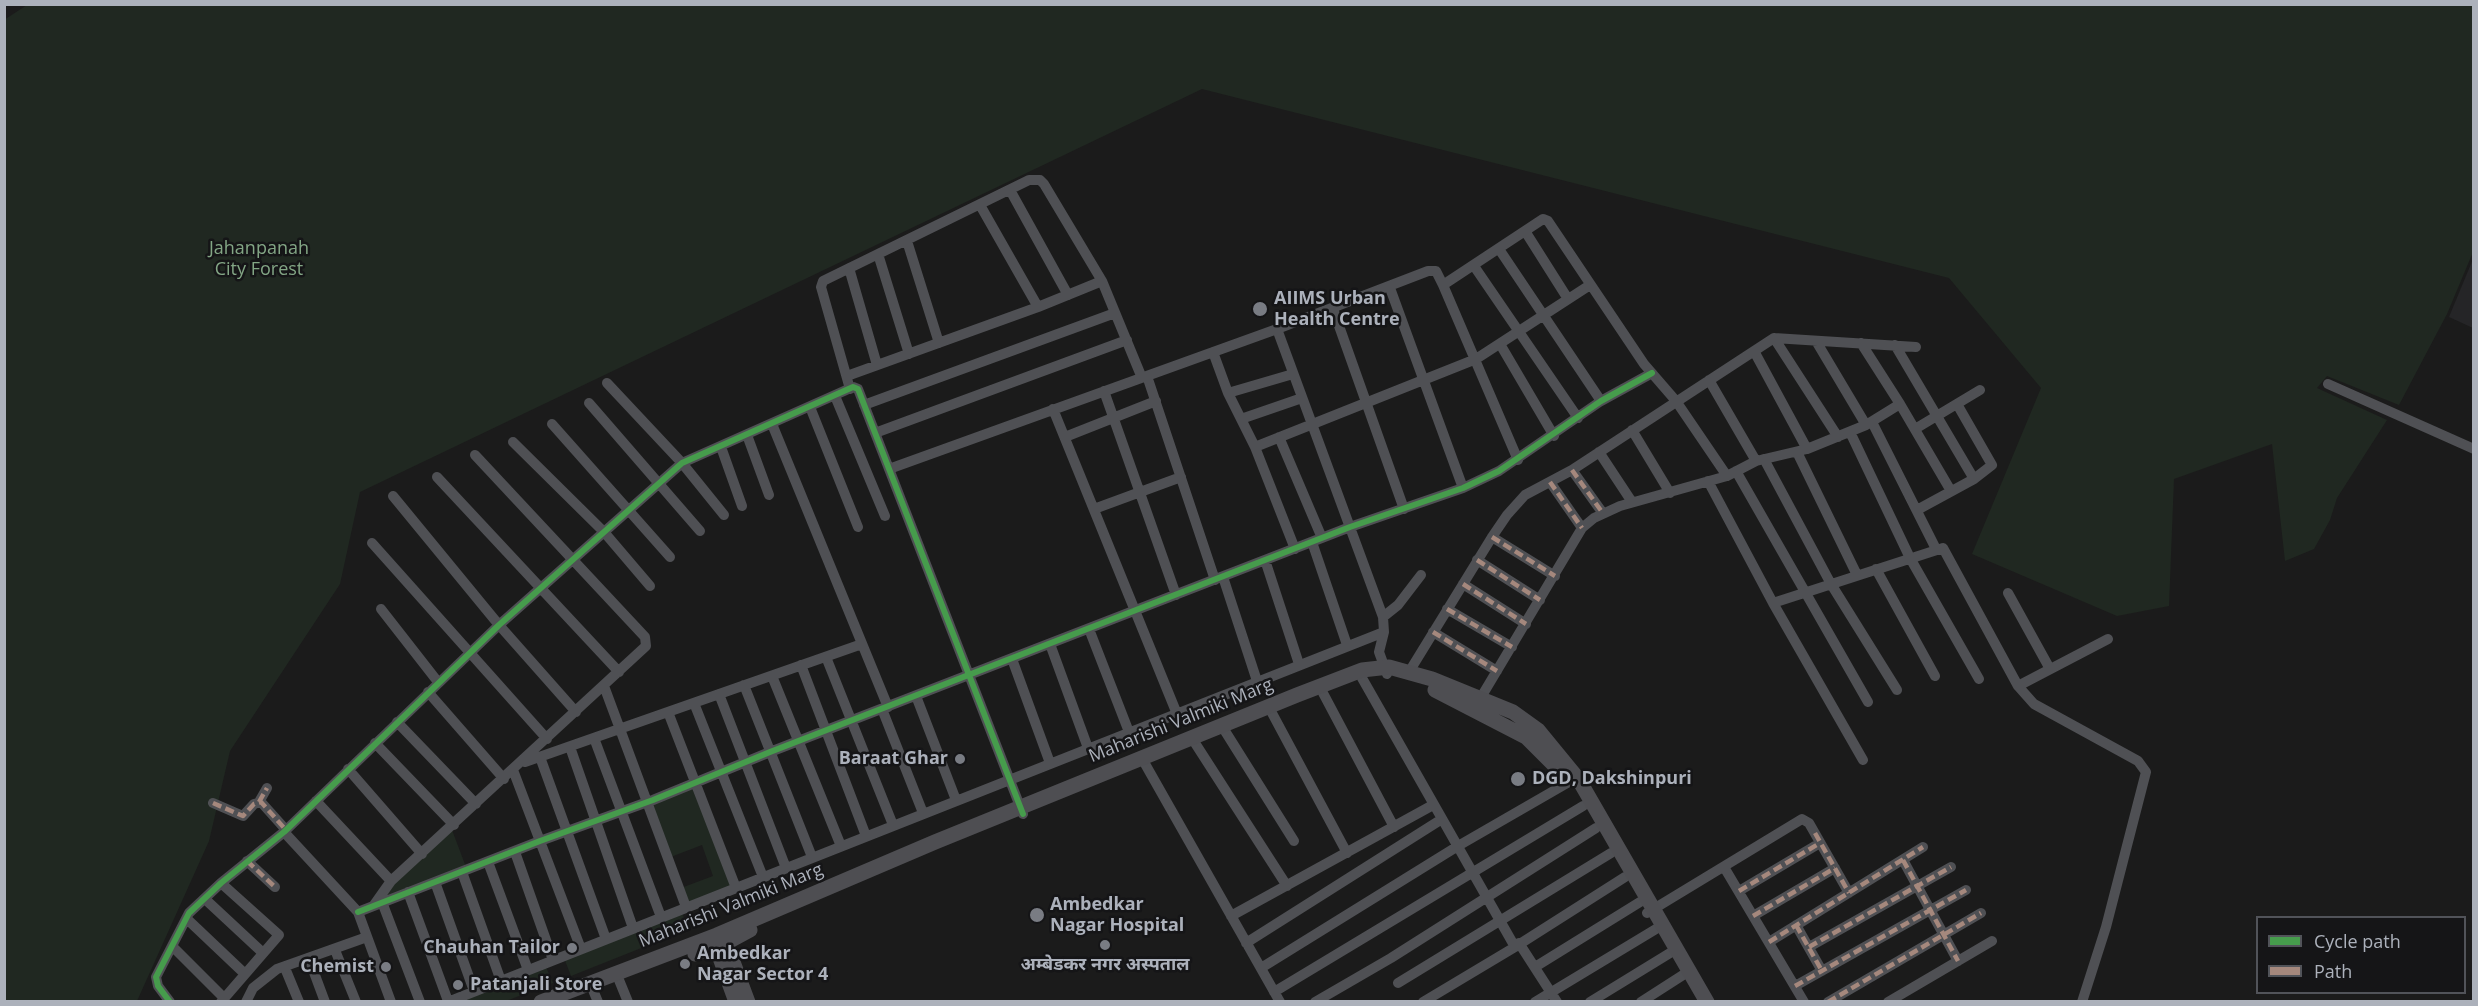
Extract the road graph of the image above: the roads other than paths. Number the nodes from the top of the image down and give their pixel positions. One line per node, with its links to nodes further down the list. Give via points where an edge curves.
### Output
1 (1010, 190): 2 (street); 9 (street, via 1029,180 1040,180); 13 (street)
2 (980, 205): 4 (street); 15 (street)
3 (1525, 231): 5 (street); 11 (street, via 1547,220); 14 (street)
4 (907, 241): 6 (street); 24 (street)
5 (1499, 249): 7 (street); 18 (street)
6 (878, 254): 8 (street); 31 (street)
7 (1474, 266): 10 (street); 20 (street)
8 (849, 268): 33 (street); 36 (street, via 826,278 821,287)
9 (1102, 281): 13 (street); 17 (street)
10 (1443, 285): 12 (street, via 1432,270); 32 (street)
11 (1590, 285): 14 (street); 34 (street)
12 (1390, 288): 16 (street); 38 (street)
13 (1068, 295): 15 (street)
14 (1568, 299): 18 (street)
15 (1038, 307): 24 (street)
16 (1333, 309): 19 (street); 52 (street)
17 (1115, 313): 22 (street); 55 (street)
18 (1543, 316): 20 (street); 49 (street)
19 (1277, 329): 30 (street); 35 (street)
20 (1519, 331): 25 (street); 60 (street)
21 (1774, 339): 23 (street); 29 (street); 73 (street)
22 (1127, 340): 37 (street); 69 (street)
23 (1816, 340): 26 (street); 62 (street)
24 (939, 343): 31 (street)
25 (1500, 344): 32 (street); 71 (street)
26 (1861, 344): 27 (street); 53 (street)
27 (1895, 345): 28 (street); 58 (street)
28 (1916, 347)
29 (1754, 351): 39 (street); 79 (street)
30 (1212, 352): 37 (street); 45 (street)
31 (909, 354): 33 (street)
32 (1476, 360): 38 (street); 82 (street)
33 (877, 365): 36 (street)
34 (1652, 373): 49 (street); 50 (street)
35 (1293, 374): 45 (street); 47 (street)
36 (847, 376): 42 (street)
37 (1145, 377): 44 (street); 48 (street)
38 (1423, 380): 52 (street); 94 (street)
39 (1709, 380): 50 (street); 83 (street)
40 (607, 383): 84 (street)
41 (2328, 384): 78 (street)
42 (850, 389): 46 (street); 55 (street, via 857,388)
43 (1980, 390): 54 (street)
44 (1104, 391): 57 (street); 59 (street)
45 (1228, 393): 61 (street)
46 (835, 396): 56 (street); 108 (street)
47 (1302, 398): 61 (street); 65 (street)
48 (1156, 401): 59 (street); 89 (street)
49 (1601, 401): 60 (street)
50 (1676, 401): 67 (street); 87 (street)
51 (589, 403): 93 (street)
52 (1366, 403): 65 (street); 103 (street)
53 (1900, 404): 62 (street); 66 (street)
54 (1957, 404): 58 (street); 90 (street, via 1992,462 1991,468)
55 (864, 405): 69 (street)
56 (810, 407): 64 (street); 109 (street)
57 (1053, 409): 74 (street); 85 (street)
58 (1937, 416): 66 (street); 90 (street)
59 (1114, 418): 74 (street); 96 (street)
60 (1578, 418): 71 (street)
61 (1241, 419): 77 (street)
62 (1869, 423): 68 (street); 104 (street)
63 (552, 424): 105 (street)
64 (772, 424): 70 (street); 148 (street)
65 (1312, 424): 72 (street); 110 (street)
66 (1915, 429): 95 (street)
67 (1632, 430): 80 (street); 97 (street)
68 (1850, 432): 73 (street); 120 (street)
69 (875, 433): 85 (street)
70 (747, 435): 76 (street); 98 (street)
71 (1554, 436): 82 (street)
72 (1279, 437): 77 (street); 115 (street)
73 (1838, 437): 79 (street)
74 (1065, 438): 102 (street)
75 (513, 442): 113 (street)
76 (721, 447): 84 (street); 101 (street)
77 (1255, 447): 117 (street)
78 (2474, 449)
79 (1802, 450): 83 (street); 126 (street)
80 (1599, 452): 86 (street); 100 (street)
81 (475, 455): 123 (street)
82 (1518, 460): 94 (street)
83 (1760, 460): 87 (street); 130 (street)
84 (682, 463): 93 (street); 107 (street)
85 (889, 469): 163 (street)
86 (1572, 470): 91 (street); 106 (street)
87 (1732, 473): 92 (street); 133 (street)
88 (437, 477): 132 (street)
89 (1181, 477): 96 (street); 128 (street)
90 (1974, 479): 95 (street)
91 (1550, 482): 111 (street); 114 (street, via 1525,495)
92 (1708, 482): 97 (street); 137 (street)
93 (658, 484): 105 (street); 112 (street)
94 (1463, 489): 103 (street)
95 (1951, 491): 104 (street)
96 (1141, 492): 102 (street); 135 (street)
97 (1670, 493): 100 (street)
98 (769, 495)
99 (393, 496): 143 (street)
100 (1632, 502): 106 (street)
101 (742, 506)
102 (1094, 509): 140 (street)
103 (1404, 509): 110 (street)
104 (1917, 510): 118 (street)
105 (628, 511): 113 (street); 119 (street)
106 (1602, 512): 111 (street)
107 (724, 515)
108 (885, 516)
109 (858, 527)
110 (1350, 527): 115 (street); 141 (street)
111 (1582, 528): 127 (street)
112 (700, 531)
113 (603, 532): 123 (street); 131 (street)
114 (1492, 537): 122 (street); 127 (street)
115 (1317, 540): 117 (street); 150 (street)
116 (372, 543): 152 (street)
117 (1295, 549): 121 (street)
118 (1936, 549): 120 (street); 171 (street, via 1947,551)
119 (670, 557)
120 (1910, 558): 124 (street); 166 (street)
121 (1265, 560): 128 (street); 155 (street)
122 (1478, 560): 129 (street); 136 (street)
123 (571, 561): 132 (street); 160 (street, via 647,641 644,650)
124 (1876, 569): 126 (street); 164 (street)
125 (1421, 575): 141 (street, via 1398,605)
126 (1857, 575): 130 (street)
127 (1555, 576): 136 (street)
128 (1219, 578): 135 (street); 167 (street)
129 (1463, 584): 139 (street); 142 (street)
130 (1831, 584): 133 (street); 172 (street)
131 (650, 586)
132 (540, 589): 143 (street); 160 (street)
133 (1806, 592): 137 (street); 178 (street)
134 (2008, 593): 157 (street)
135 (1176, 595): 140 (street)
136 (1540, 600): 142 (street)
137 (1773, 603): 200 (street)
138 (381, 609): 168 (street)
139 (1447, 609): 146 (street); 151 (street)
140 (1135, 611): 144 (street); 184 (street)
141 (1383, 617): 145 (street)
142 (1526, 624): 151 (street)
143 (499, 625): 152 (street); 181 (street)
144 (1089, 629): 149 (street); 190 (street)
145 (1384, 632): 150 (street); 158 (street, via 1379,652)
146 (1433, 632): 159 (street); 161 (street)
147 (2108, 639): 157 (street)
148 (862, 644): 153 (street); 180 (street)
149 (1050, 644): 154 (street); 197 (street)
150 (1347, 645): 155 (street)
151 (1512, 647): 159 (street)
152 (471, 650): 168 (street); 192 (street)
153 (826, 657): 156 (street); 185 (street)
154 (1012, 659): 163 (street); 203 (street)
155 (1299, 664): 167 (street)
156 (801, 665): 162 (street); 188 (street)
157 (2050, 669): 171 (street)
158 (1385, 671): 161 (street, Maharishi Valmiki Marg); 165 (street, Maharishi Valmiki Marg); 209 (street, Maharishi Valmiki Marg, via 1410,678 1506,726 1546,755); 220 (street, Maharishi Valmiki Marg, via 1362,670 1329,682)
159 (1497, 671): 177 (street)
160 (619, 672): 170 (street)
161 (1409, 672): 177 (street, Maharishi Valmiki Marg)
162 (772, 676): 169 (street); 193 (street)
163 (967, 676): 176 (street); 208 (street)
164 (1935, 676)
165 (1362, 678): 174 (street, Maharishi Valmiki Marg); 218 (street)
166 (1979, 679)
167 (1257, 681): 184 (street)
168 (438, 682): 173 (street)
169 (744, 685): 175 (street); 198 (street)
170 (604, 686): 181 (street); 187 (street)
171 (2018, 686): 336 (street, via 2034,704 2138,761 2146,772 2106,927)
172 (1897, 690)
173 (428, 692): 186 (street); 207 (street)
174 (1323, 693): 183 (street, Maharishi Valmiki Marg); 227 (street)
175 (719, 694): 179 (street); 201 (street)
176 (916, 696): 180 (street); 212 (street)
177 (1480, 699): 269 (street, Maharishi Valmiki Marg, via 1514,712 1538,730 1566,763 1579,780)
178 (1868, 702)
179 (694, 703): 182 (street); 206 (street)
180 (885, 708): 185 (street); 222 (street)
181 (576, 712): 192 (street)
182 (668, 712): 187 (street); 210 (street)
183 (1272, 713): 189 (street, Maharishi Valmiki Marg); 239 (street)
184 (1177, 714): 190 (street)
185 (851, 720): 188 (street); 226 (street)
186 (397, 722): 194 (street); 217 (street)
187 (618, 729): 191 (street); 216 (street)
188 (826, 731): 193 (street); 231 (street)
189 (1225, 731): 195 (street, Maharishi Valmiki Marg); 233 (street)
190 (1129, 732): 197 (street)
191 (594, 738): 196 (street); 221 (street)
192 (547, 739): 204 (street)
193 (798, 741): 198 (street); 235 (street)
194 (375, 743): 205 (street); 225 (street)
195 (1195, 743): 202 (street, Maharishi Valmiki Marg); 257 (street)
196 (570, 747): 199 (street); 224 (street)
197 (1088, 748): 203 (street)
198 (770, 752): 201 (street); 242 (street)
199 (540, 756): 204 (street); 230 (street)
200 (1863, 760)
201 (745, 762): 206 (street); 248 (street)
202 (1144, 762): 220 (street, Maharishi Valmiki Marg); 273 (street)
203 (1050, 763): 208 (street)
204 (517, 767): 207 (street); 232 (street)
205 (348, 769): 213 (street); 241 (street)
206 (722, 772): 210 (street); 252 (street)
207 (504, 779): 217 (street)
208 (1008, 779): 212 (street); 220 (street)
209 (1569, 782): 219 (street, Maharishi Valmiki Marg); 236 (street)
210 (695, 783): 216 (street); 260 (street)
211 (267, 788): 214 (street)
212 (956, 800): 222 (street)
213 (316, 801): 229 (street); 254 (street)
214 (259, 802): 215 (street, via 243,816); 229 (street)
215 (213, 803)
216 (645, 803): 221 (street); 268 (street)
217 (476, 804): 225 (street)
218 (1433, 805): 223 (street); 227 (street)
219 (1583, 806): 228 (street, Maharishi Valmiki Marg); 251 (street)
220 (1022, 810): 285 (street, Maharishi Valmiki Marg)
221 (620, 812): 224 (street); 275 (street)
222 (923, 813): 226 (street)
223 (1442, 819): 236 (street); 287 (street)
224 (595, 820): 230 (street); 279 (street)
225 (454, 825): 241 (street)
226 (893, 825): 231 (street)
227 (1394, 827): 239 (street)
228 (1596, 828): 240 (street, Maharishi Valmiki Marg); 265 (street)
229 (285, 831): 244 (street); 271 (street)
230 (567, 831): 232 (street); 283 (street)
231 (866, 836): 235 (street)
232 (540, 841): 238 (street); 291 (street)
233 (1294, 841)
234 (1820, 843): 246 (street, via 1809,823 1802,819); 249 (street); 262 (street)
235 (841, 846): 242 (street)
236 (1458, 846): 251 (street); 300 (street)
237 (1923, 848): 243 (street)
238 (515, 852): 245 (street); 296 (street)
239 (1347, 853): 257 (street)
240 (1611, 853): 253 (street, Maharishi Valmiki Marg); 277 (street)
241 (422, 854): 254 (street)
242 (812, 857): 248 (street)
243 (1903, 860): 258 (street); 264 (street)
244 (248, 861): 256 (street); 259 (street)
245 (488, 862): 250 (street); 301 (street)
246 (1725, 867): 262 (street); 269 (street)
247 (1951, 867): 258 (street)
248 (786, 868): 252 (street)
249 (1835, 868): 264 (street); 274 (street)
250 (462, 872): 255 (street); 306 (street)
251 (1474, 872): 265 (street); 311 (street)
252 (762, 877): 260 (street)
253 (1625, 877): 269 (street, Maharishi Valmiki Marg); 288 (street)
254 (391, 881): 267 (street)
255 (435, 882): 263 (street); 309 (street)
256 (221, 883): 266 (street); 293 (street, via 279,935)
257 (1287, 886): 273 (street)
258 (1917, 886): 270 (street); 290 (street)
259 (274, 887)
260 (736, 888): 268 (street)
261 (1966, 890): 270 (street)
262 (1739, 891): 274 (street)
263 (408, 892): 267 (street); 314 (street)
264 (1849, 893): 278 (street)
265 (1488, 897): 277 (street); 328 (street)
266 (205, 899): 276 (street); 293 (street)
267 (378, 903): 271 (street); 323 (street)
268 (686, 907): 275 (street)
269 (1647, 908): 280 (street, Maharishi Valmiki Marg); 298 (street); 316 (street, Maharishi Valmiki Marg)
270 (1930, 910): 281 (street); 302 (street)
271 (358, 912): 282 (street)
272 (1981, 913): 281 (street)
273 (1231, 916): 287 (street)
274 (1753, 916): 286 (street)
275 (661, 917): 279 (street)
276 (187, 919): 289 (street); 303 (street)
277 (1501, 922): 288 (street); 307 (street)
278 (1796, 926): 286 (street); 290 (street)
279 (633, 928): 283 (street)
280 (1656, 928): 294 (street, Maharishi Valmiki Marg); 312 (street)
281 (1943, 934): 297 (street); 334 (street)
282 (367, 937): 292 (street); 322 (street)
283 (606, 939): 291 (street)
284 (1992, 941): 297 (street)
285 (720, 942): 305 (street, Maharishi Valmiki Marg); 324 (street, Maharishi Valmiki Marg); 326 (street); 327 (street)
286 (1769, 942): 308 (street)
287 (1246, 943): 300 (street)
288 (1517, 945): 298 (street); 329 (street)
289 (172, 946): 313 (street); 317 (street, via 156,977)
290 (1809, 947): 302 (street)
291 (581, 949): 296 (street)
292 (335, 950): 295 (street); 321 (street)
293 (263, 953): 303 (street)
294 (1670, 953): 304 (street, Maharishi Valmiki Marg); 331 (street)
295 (309, 959): 299 (street); 320 (street)
296 (553, 960): 301 (street)
297 (1958, 961): 335 (street)
298 (1535, 967): 312 (street)
299 (285, 968): 318 (street, via 265,976); 319 (street)
300 (1261, 968): 311 (street)
301 (528, 970): 306 (street)
302 (1822, 971): 308 (street)
303 (245, 974): 313 (street)
304 (1683, 975): 316 (street, Maharishi Valmiki Marg); 332 (street)
305 (619, 980): 310 (street, Maharishi Valmiki Marg); 325 (street)
306 (501, 981): 309 (street)
307 (1398, 983)
308 (1795, 986): 333 (street)
309 (474, 991): 314 (street)
310 (595, 996): 315 (street, Maharishi Valmiki Marg)
311 (1277, 997)
312 (1554, 997): 330 (street)
313 (223, 1000)
314 (448, 1001)
315 (563, 1001)
316 (1700, 1001)
317 (170, 1002)
318 (246, 1002)
319 (299, 1002)
320 (326, 1002)
321 (356, 1002)
322 (391, 1002)
323 (420, 1002)
324 (541, 1002)
325 (628, 1002)
326 (736, 1002)
327 (748, 1002)
328 (1315, 1002)
329 (1424, 1002)
330 (1535, 1002)
331 (1590, 1002)
332 (1641, 1002)
333 (1804, 1002)
334 (1827, 1002)
335 (1888, 1002)
336 (2082, 1002)

